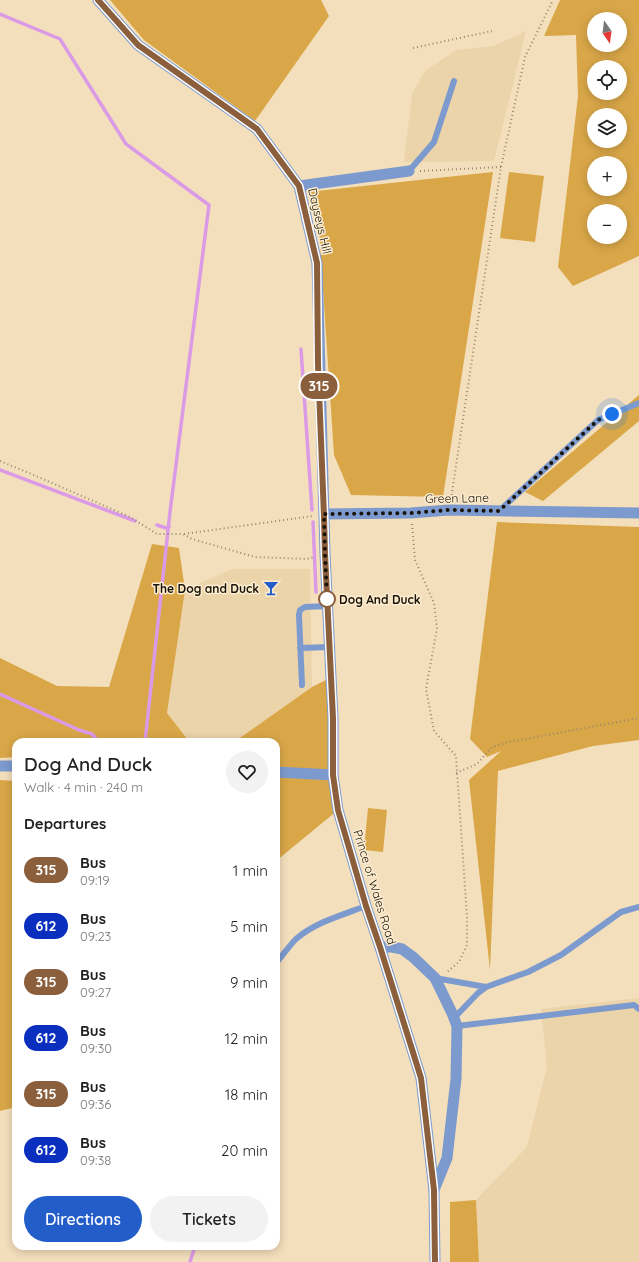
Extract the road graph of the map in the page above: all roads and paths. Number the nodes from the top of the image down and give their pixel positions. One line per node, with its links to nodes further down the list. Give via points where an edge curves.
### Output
1 (98, 0): 8 (street, Dayseys Hill, via 138,45 257,129)
2 (553, 0): 6 (path, via 526,56)
3 (492, 31): 4 (path)
4 (413, 48)
5 (454, 81): 7 (lane, via 434,142)
6 (500, 167): 7 (path); 11 (path)
7 (409, 171): 8 (street)
8 (299, 186): 15 (street, Dayseys Hill, via 317,263)
9 (639, 403): 12 (lane, via 598,420)
10 (0, 461): 16 (path, via 130,517 157,534)
11 (449, 510): 12 (street, Green Lane); 13 (street, Green Lane)
12 (499, 511): 14 (street, Green Lane)
13 (411, 513): 15 (street, Green Lane); 26 (path, via 415,560 434,603 437,628 426,689 434,731 456,756)
14 (639, 513)
15 (324, 515): 16 (path); 18 (street, Prince of Wales Road)
16 (183, 534): 17 (path, via 192,539 255,557)
17 (312, 558)
18 (328, 606): 19 (street, Prince of Wales Road); 20 (lane, via 305,607 300,610)
19 (330, 647): 20 (lane); 27 (street, Prince of Wales Road)
20 (300, 648): 21 (lane)
21 (302, 685)
22 (639, 718): 26 (path, via 492,747 477,764)
23 (0, 766): 24 (street)
24 (12, 766)
25 (280, 772): 27 (street)
26 (456, 773): 32 (path, via 467,945 459,962 442,976)
27 (333, 775): 28 (street, Prince of Wales Road, via 338,810)
28 (366, 906): 30 (street, Prince of Wales Road); 31 (lane, via 322,922 295,941)
29 (639, 907): 33 (lane, via 621,912 560,955 528,972)
30 (380, 947): 32 (street, via 402,949); 36 (street, Prince of Wales Road, via 421,1078)
31 (280, 958)
32 (435, 978): 33 (lane); 35 (street)
33 (486, 987): 35 (lane, via 478,993)
34 (639, 1009): 35 (lane, via 634,1005)
35 (455, 1022): 36 (street, via 456,1079 448,1158)
36 (434, 1190): 37 (street, Prince of Wales Road)
37 (435, 1262)

